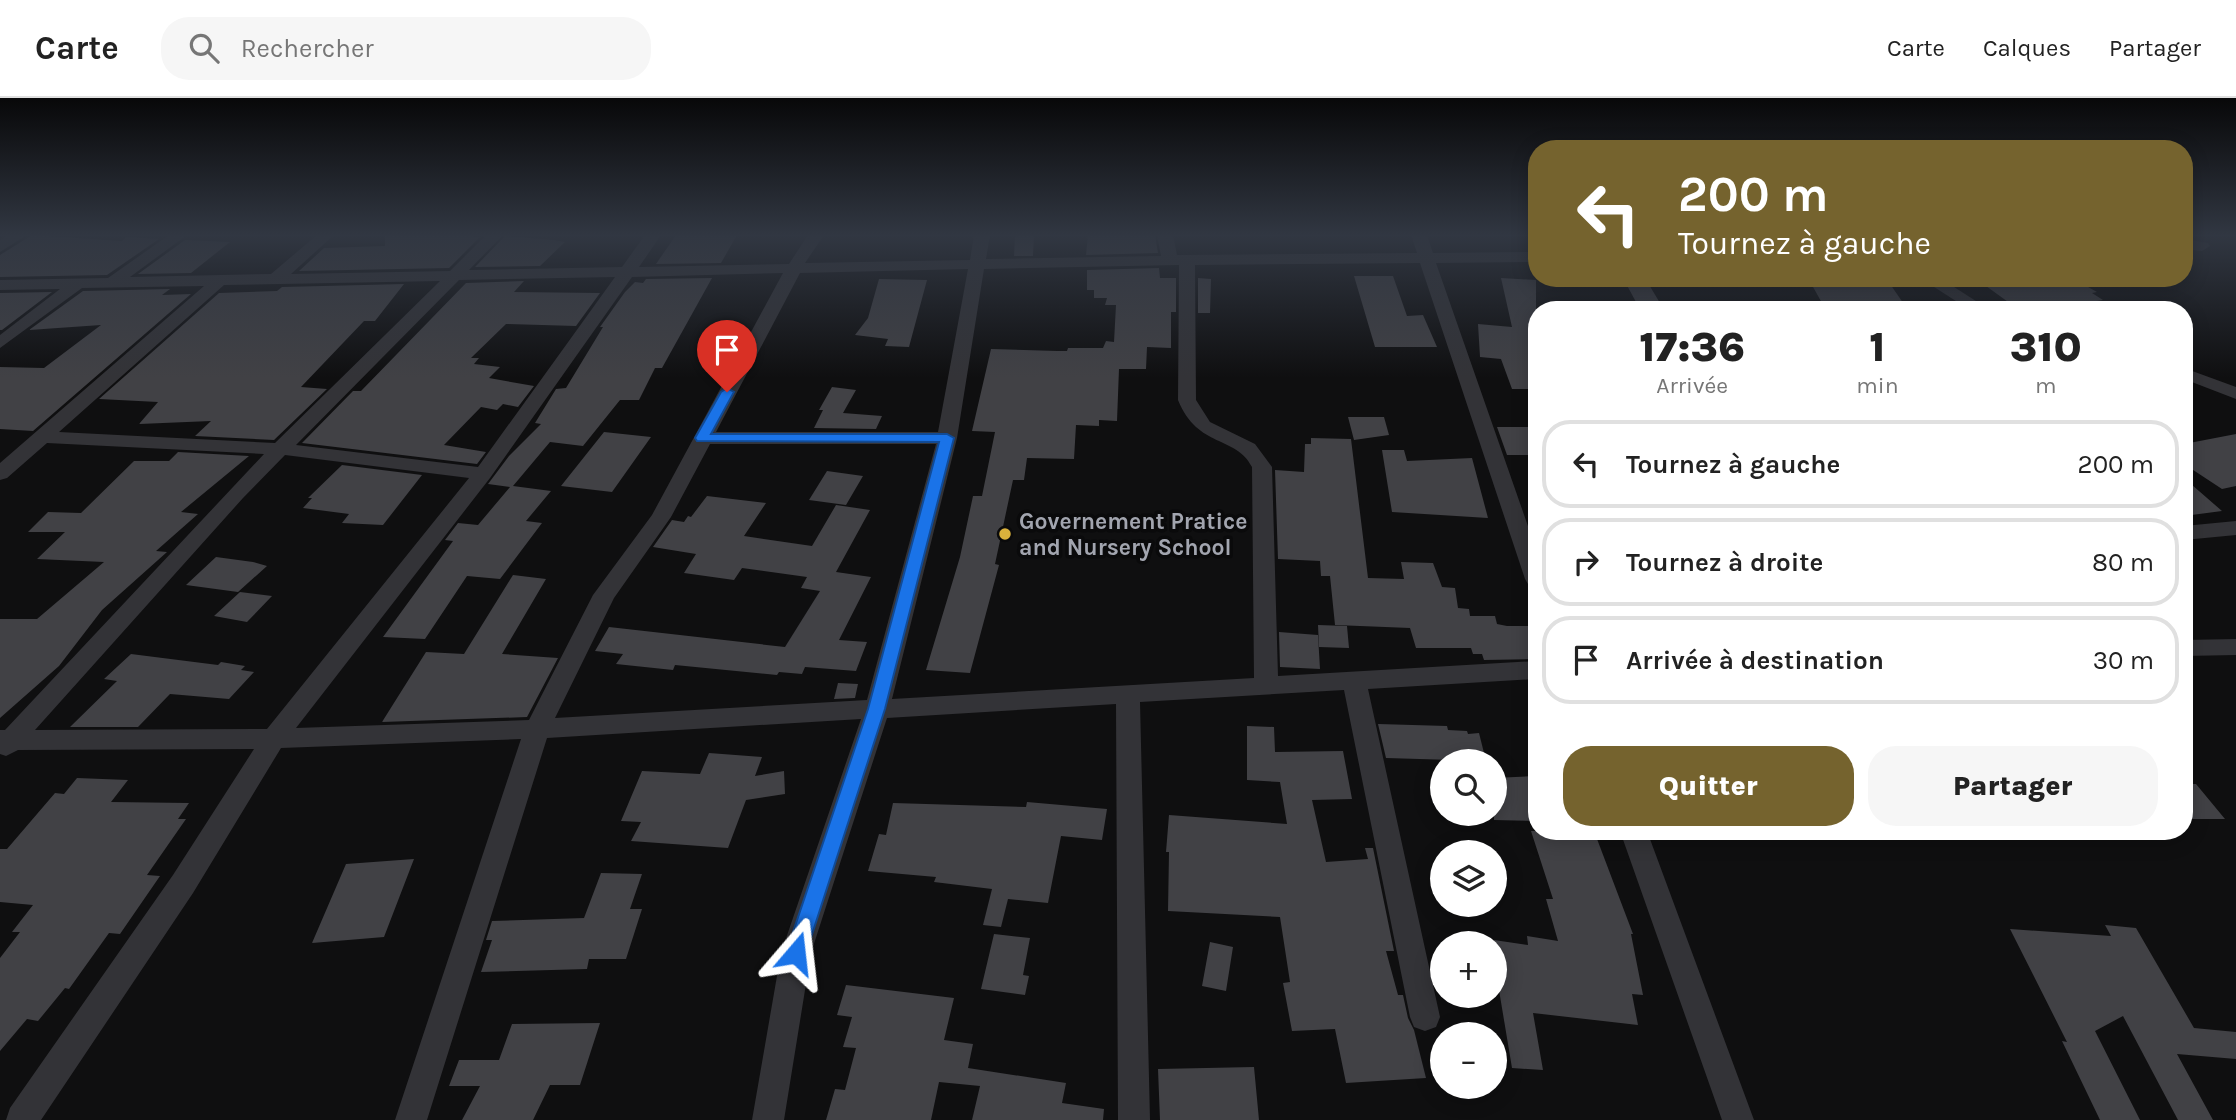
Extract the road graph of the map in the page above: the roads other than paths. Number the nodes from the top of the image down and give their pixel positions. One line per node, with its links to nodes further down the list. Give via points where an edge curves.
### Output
1 (101, 283): 9 (street)
2 (218, 283): 16 (street)
3 (450, 283): 19 (street)
4 (619, 283): 21 (street)
5 (786, 283): 17 (street)
6 (973, 283): 18 (street)
7 (1180, 283): 29 (street, via 1186,400 1191,415 1203,428 1254,451 1262,467)
8 (1437, 283): 24 (street)
9 (77, 284): 10 (street); 13 (street)
10 (0, 285)
11 (1943, 287): 12 (street)
12 (1967, 301)
13 (0, 343)
14 (2193, 376): 15 (street)
15 (2236, 393)
16 (43, 437): 19 (street); 20 (street)
17 (702, 438): 18 (street); 32 (street, via 661,517 604,596)
18 (947, 438): 31 (street)
19 (282, 449): 21 (street); 34 (street)
20 (0, 474)
21 (483, 474): 33 (street)
22 (2236, 528): 23 (street)
23 (2193, 532)
24 (1528, 555)
25 (2236, 646): 26 (street)
26 (2193, 648)
27 (1528, 670): 28 (street)
28 (1354, 681): 29 (street); 36 (street)
29 (1266, 684): 30 (street)
30 (1128, 694): 31 (street); 40 (street)
31 (877, 709): 32 (street); 39 (street, via 796,953)
32 (537, 729): 33 (street); 38 (street)
33 (274, 739): 34 (street); 37 (street, via 183,884)
34 (4, 744)
35 (1636, 840): 41 (street)
36 (1425, 1017)
37 (22, 1120)
38 (411, 1120)
39 (768, 1120)
40 (1134, 1120)
41 (1738, 1120)

